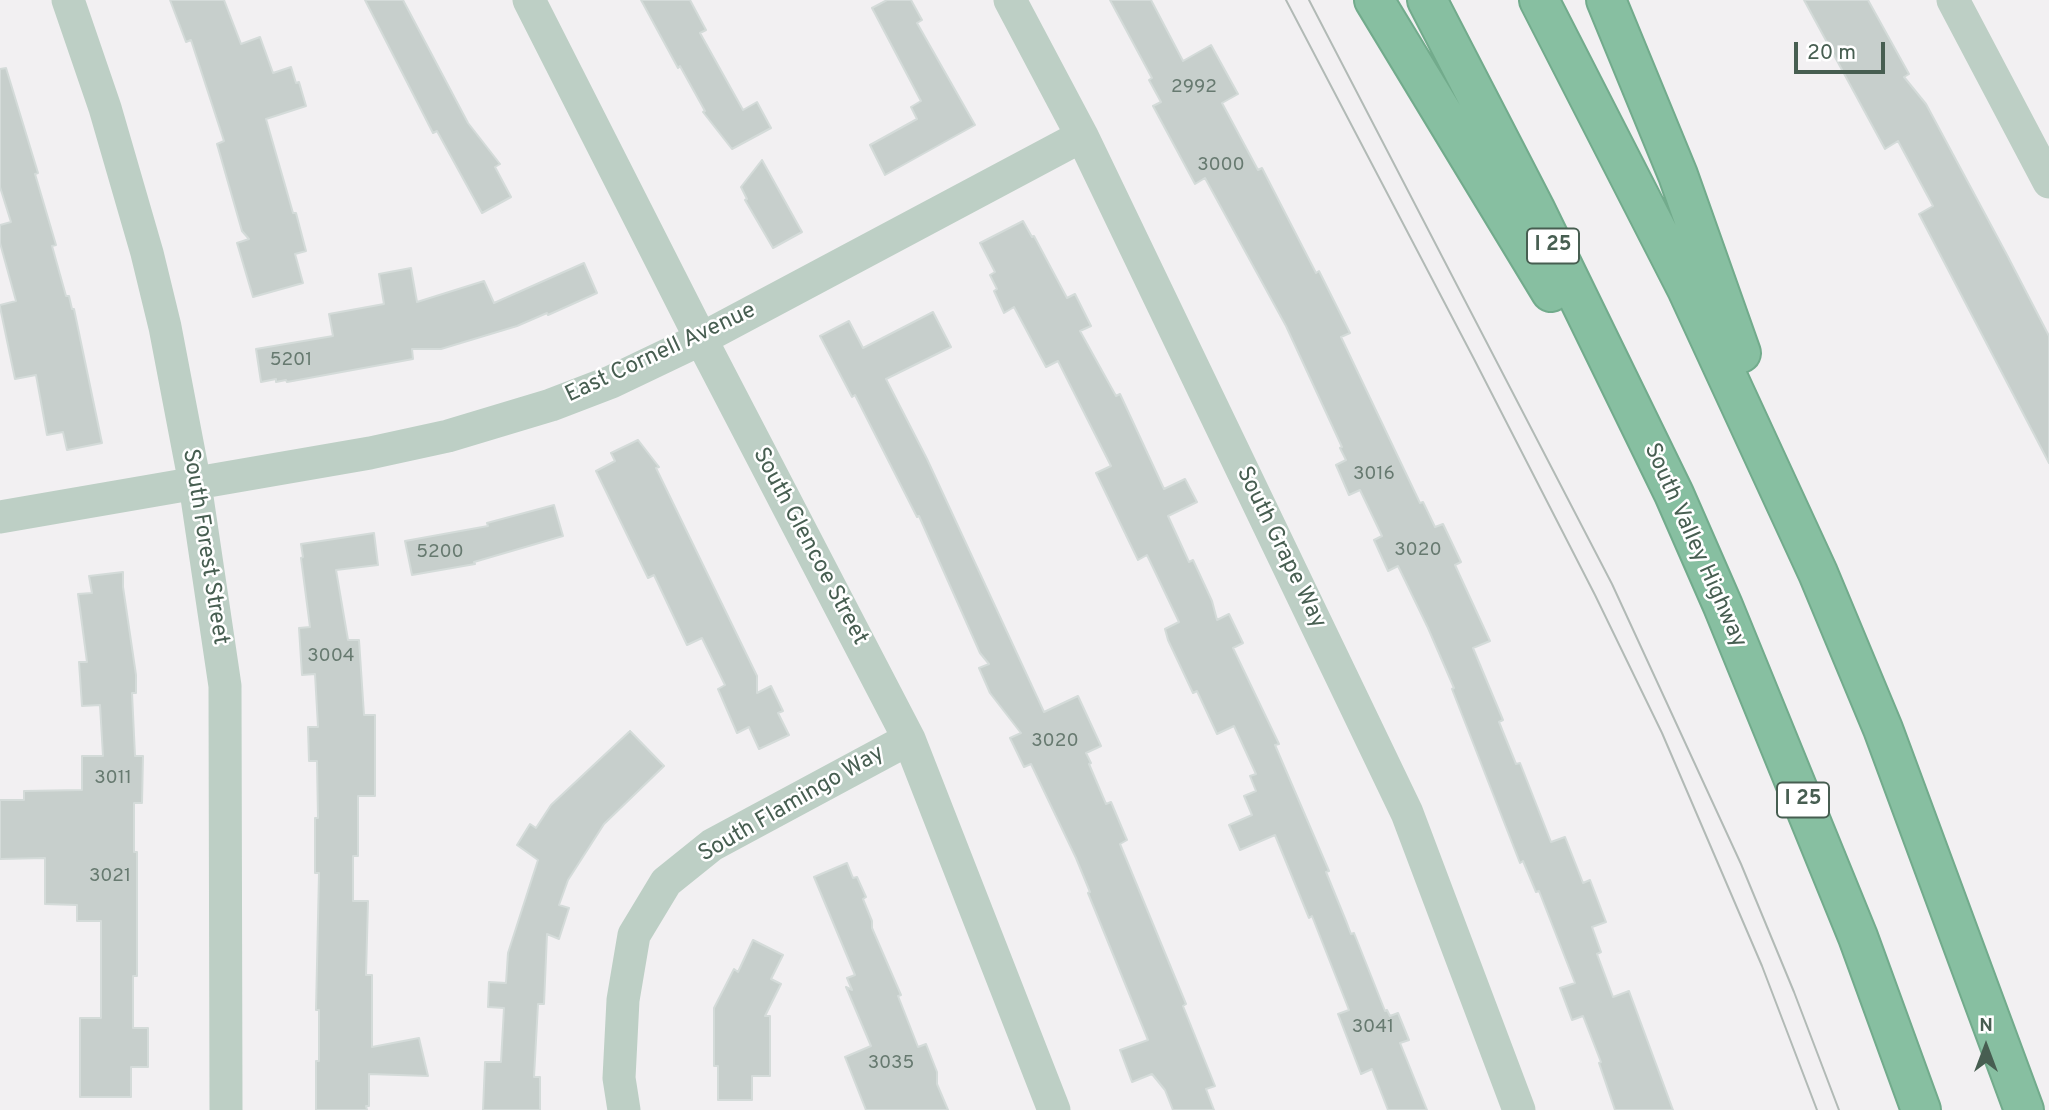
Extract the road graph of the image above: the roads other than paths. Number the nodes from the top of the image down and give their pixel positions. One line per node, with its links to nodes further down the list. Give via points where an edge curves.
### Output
1 (68, 0): 12 (street, South Forest Street, via 154,278)
2 (529, 0): 11 (street, South Glencoe Street)
3 (1010, 0): 9 (street, South Grape Way)
4 (1374, 0): 13 (highway)
5 (1427, 0): 13 (highway, South Valley Highway / I 25)
6 (1539, 0): 15 (highway, via 1687,289)
7 (1606, 0): 15 (highway, via 1678,175)
8 (1953, 0): 10 (street)
9 (1082, 136): 11 (street, East Cornell Avenue); 20 (street, South Grape Way, via 1407,813)
10 (2049, 181)
11 (701, 339): 12 (street, East Cornell Avenue, via 590,391 514,417 412,444); 16 (street, South Glencoe Street)
12 (195, 484): 14 (street, East Cornell Avenue); 17 (street, South Forest Street, via 225,686)
13 (1674, 494): 21 (highway, South Valley Highway / I 25, via 1853,924)
14 (0, 517)
15 (1818, 573): 22 (highway, via 1883,729)
16 (909, 738): 18 (street, South Flamingo Way, via 712,845 666,882 634,935 623,1000 619,1078); 19 (street, South Glencoe Street)
17 (226, 1110)
18 (624, 1110)
19 (1054, 1110)
20 (1519, 1110)
21 (1921, 1110)
22 (2024, 1110)

